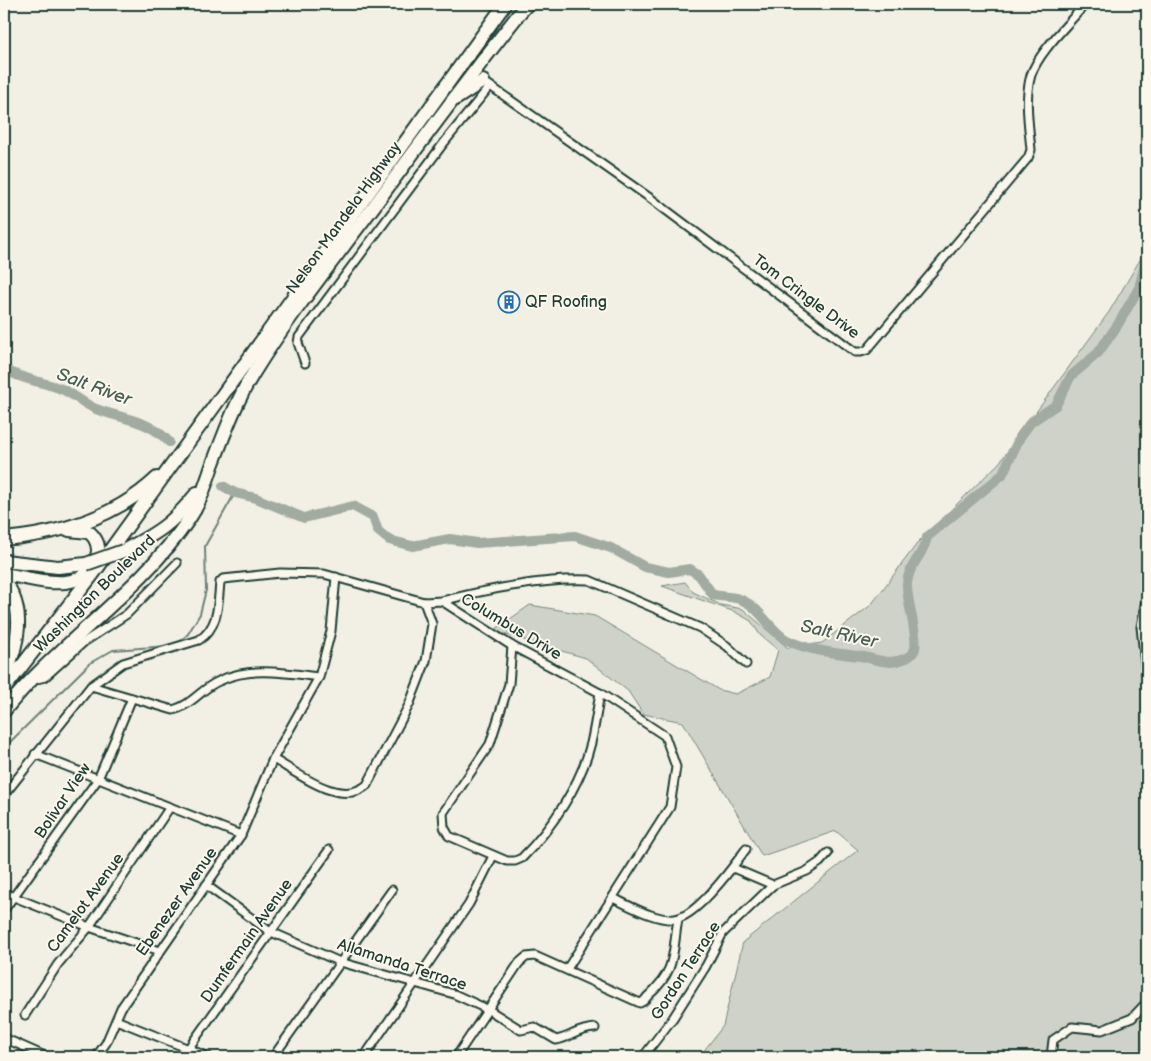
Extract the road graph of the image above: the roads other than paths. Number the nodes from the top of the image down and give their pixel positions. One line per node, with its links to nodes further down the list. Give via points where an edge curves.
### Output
1 (504, 4): 7 (highway, Nelson Mandela Highway)
2 (527, 4): 5 (highway, Nelson Mandela Highway)
3 (1085, 4): 4 (street, Tom Cringle Drive, via 1036,63 1028,94 1031,150 1028,158 867,350 861,352 855,352 650,198)
4 (486, 83): 5 (highway); 6 (street, via 299,337)
5 (448, 103): 8 (highway, Nelson Mandela Highway, via 258,367 234,413)
6 (305, 362)
7 (178, 456): 9 (highway, via 154,480 103,514 79,525); 26 (highway, Washington Boulevard, via 93,574)
8 (212, 467): 11 (highway, bridge, via 199,490 164,529 123,551 86,564 58,567); 23 (highway, Washington Boulevard, via 195,509 169,546 140,578)
9 (49, 531): 10 (highway); 13 (highway, via 79,530 93,535 99,550 86,575 77,582 62,582)
10 (4, 539)
11 (4, 562)
12 (177, 563): 23 (street, via 127,614 84,642 45,677)
13 (4, 574)
14 (336, 577): 18 (street, Columbus Drive); 22 (street, Ebenezer Avenue, via 331,631); 25 (street, Columbus Drive, via 280,573 223,579 218,610 209,634 123,663)
15 (4, 581): 21 (highway, via 18,609 18,621 17,643)
16 (1147, 594): 24 (street, via 1141,627)
17 (442, 601): 18 (street, Columbus Drive); 19 (street, Columbus Drive); 20 (street, via 514,587 589,580 700,628)
18 (424, 602): 31 (street, via 432,624 426,661 409,705 367,785 350,794 328,789)
19 (512, 646): 27 (street, Columbus Drive); 39 (street, via 510,684 490,744 443,813 449,836)
20 (746, 664)
21 (4, 677)
22 (319, 677): 28 (street, via 274,672 242,673 218,681 195,699 173,710); 31 (street, Ebenezer Avenue)
23 (27, 682): 29 (highway, Washington Boulevard)
24 (1147, 683)
25 (91, 686): 28 (street); 30 (street, Columbus Drive)
26 (4, 688)
27 (600, 693): 39 (street, via 591,744 579,776 556,815 522,858 507,861); 46 (street, Columbus Drive, via 665,736 676,767 670,807)
28 (132, 698): 32 (street, Bolivar View)
29 (4, 711)
30 (35, 754): 32 (street); 33 (street, Columbus Drive)
31 (272, 759): 35 (street, Ebenezer Avenue)
32 (98, 779): 34 (street); 45 (street, Bolivar View)
33 (4, 795)
34 (170, 807): 35 (street); 49 (street, Camelot Avenue)
35 (241, 835): 41 (street, Ebenezer Avenue)
36 (746, 849): 40 (street)
37 (329, 850): 50 (street, Dumfermain Avenue)
38 (828, 853): 42 (street, Gordon Terrace, via 807,871)
39 (494, 856): 54 (street, via 469,904)
40 (733, 868): 42 (street); 48 (street, via 695,907)
41 (206, 885): 50 (street, Allamanda Terrace); 51 (street, Ebenezer Avenue)
42 (773, 885): 69 (street, Gordon Terrace, via 723,933 673,1018)
43 (392, 890): 52 (street)
44 (4, 893): 45 (street)
45 (14, 896): 47 (street, Bolivar View); 49 (street)
46 (613, 898): 48 (street, via 650,916); 53 (street, Columbus Drive)
47 (4, 910)
48 (678, 918): 53 (street, via 672,966 660,985 640,1003)
49 (89, 927): 51 (street); 57 (street, Camelot Avenue, via 58,964)
50 (269, 931): 52 (street, Allamanda Terrace); 61 (street, Dumfermain Avenue)
51 (160, 951): 58 (street, Ebenezer Avenue)
52 (340, 962): 54 (street, Allamanda Terrace); 66 (street)
53 (567, 969): 56 (street, via 535,956 526,957)
54 (415, 983): 56 (street, Allamanda Terrace, via 454,994); 67 (street)
55 (1147, 1002): 70 (street, via 1132,1018 1102,1030 1072,1027 1053,1040)
56 (489, 1010): 59 (street, Allamanda Terrace, via 522,1030 534,1027 556,1040 579,1030); 68 (street)
57 (25, 1015)
58 (116, 1020): 61 (street); 63 (street, Ebenezer Avenue)
59 (595, 1028)
60 (4, 1038): 62 (street)
61 (188, 1050): 65 (street)
62 (36, 1055): 64 (street)
63 (100, 1056)
64 (47, 1057)
65 (208, 1057)
66 (273, 1057)
67 (364, 1057)
68 (456, 1057)
69 (643, 1057)
70 (1051, 1057)

